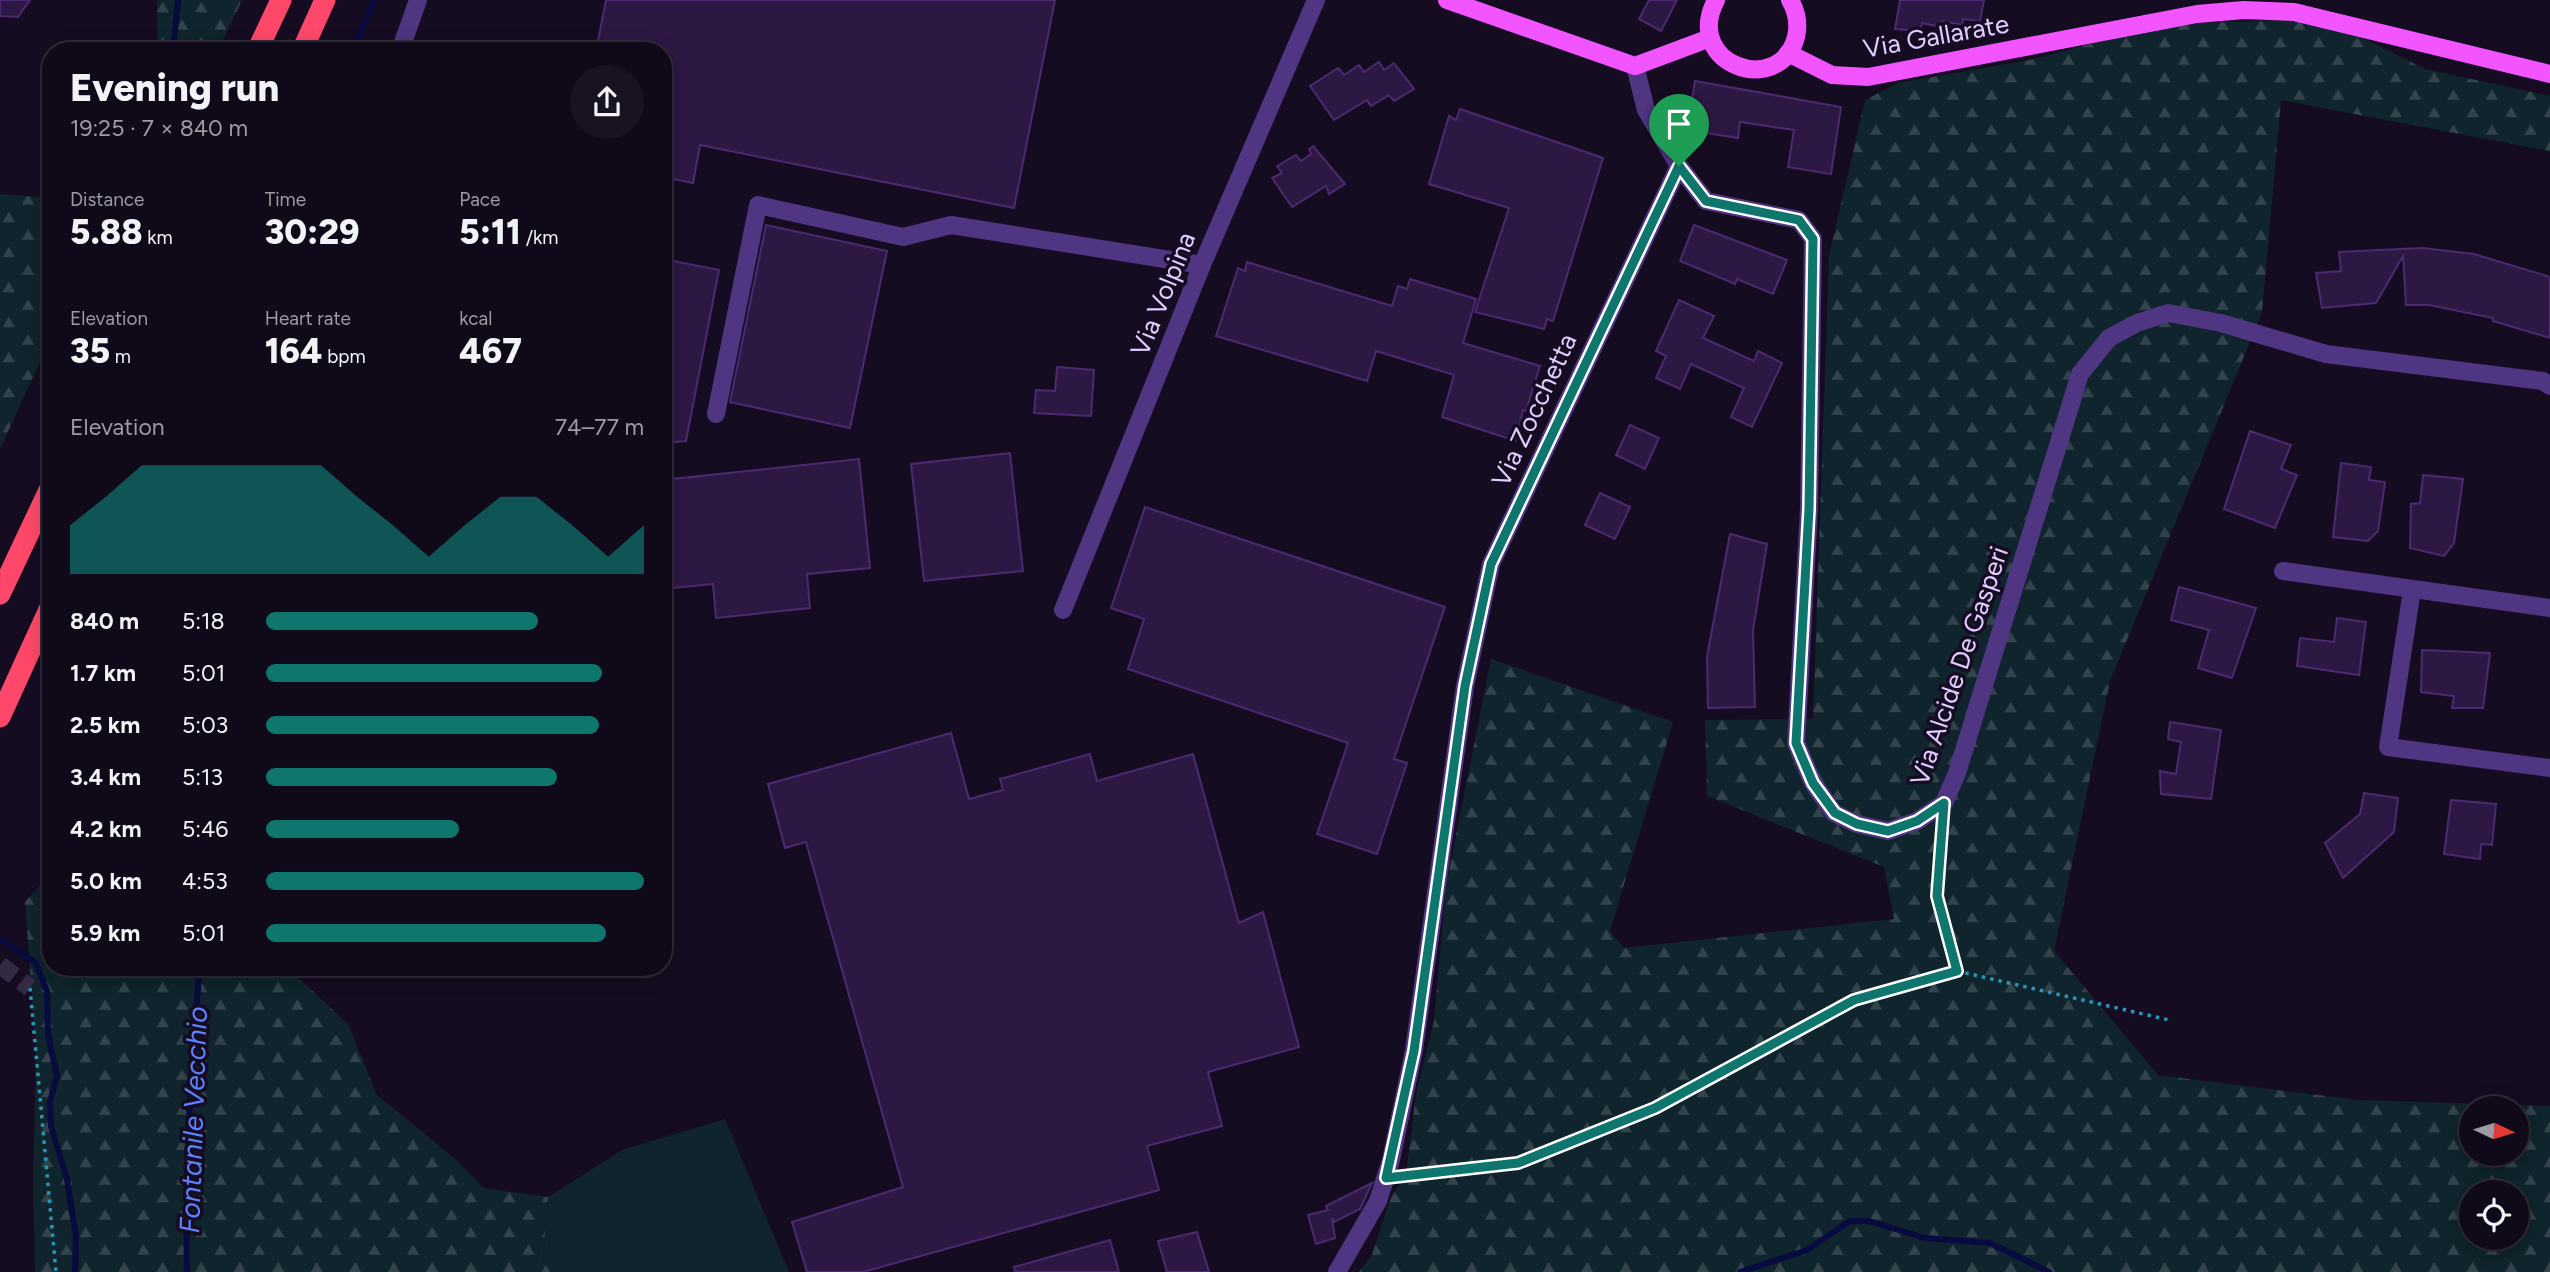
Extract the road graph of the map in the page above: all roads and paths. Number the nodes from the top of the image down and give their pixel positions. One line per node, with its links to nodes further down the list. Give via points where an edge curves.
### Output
1 (281, 0): 10 (highway)
2 (326, 0): 11 (highway)
3 (418, 0): 12 (street)
4 (1316, 0): 17 (street, Via Volpina)
5 (1447, 0): 14 (main road)
6 (1716, 0): 9 (main road, via 1708,25)
7 (1790, 0): 13 (main road, via 1797,28)
8 (2286, 6): 13 (main road, Via Gallarate, via 2196,14 1868,77 1832,75); 15 (main road, Via Gallarate)
9 (1710, 38): 13 (main road, via 1726,61 1745,69 1766,68); 14 (main road)
10 (261, 42)
11 (306, 42)
12 (403, 42)
13 (1788, 52)
14 (1635, 66): 16 (street, Via Alcide De Gasperi, via 1646,110)
15 (2550, 74)
16 (1679, 166): 29 (street, Via Alcide De Gasperi, via 1706,201 1799,220 1813,239 1809,509 1796,743 1813,783 1835,813 1857,824 1888,831 1917,821); 33 (street, Via Zocchetta, via 1491,564 1465,686 1414,1051)
17 (1202, 265): 19 (street, via 951,225 903,237 758,205); 25 (street, Via Volpina)
18 (2550, 386): 29 (street, Via Alcide De Gasperi, via 2543,381 2326,354 2221,323 2168,313 2109,338 2080,374)
19 (716, 414)
20 (42, 505): 23 (highway)
21 (2283, 571): 22 (street)
22 (2412, 590): 24 (street); 28 (street, via 2388,747)
23 (0, 594)
24 (2550, 608)
25 (1063, 610)
26 (42, 625): 27 (highway)
27 (0, 717)
28 (2550, 768)
29 (1944, 803): 30 (path, via 1937,896)
30 (1957, 971): 32 (path); 33 (path, via 1854,1000 1655,1108 1518,1163)
31 (30, 988): 34 (path)
32 (2169, 1020)
33 (1386, 1178): 35 (street, Via Zocchetta, via 1378,1201)
34 (56, 1272)
35 (1337, 1272)

